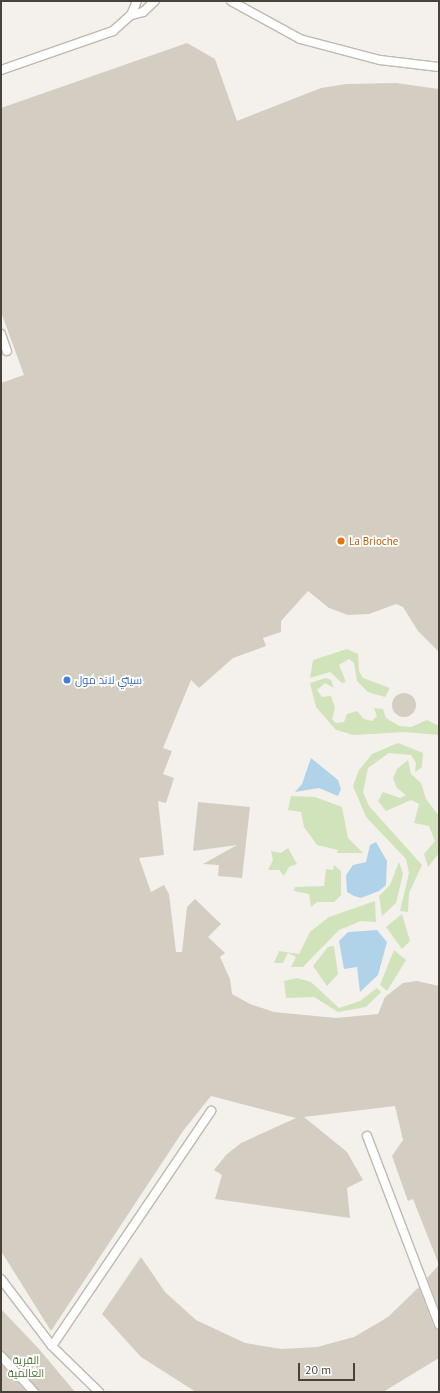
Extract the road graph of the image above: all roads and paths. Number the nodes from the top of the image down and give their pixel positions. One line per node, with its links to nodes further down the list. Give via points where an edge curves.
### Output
1 (137, 1): 4 (lane)
2 (155, 1): 4 (lane, via 143,12)
3 (231, 1): 5 (lane, via 300,39 380,60)
4 (131, 15): 6 (lane, via 113,31)
5 (439, 67)
6 (1, 70)
7 (1, 334): 8 (lane)
8 (7, 351)
9 (211, 1110): 13 (lane)
10 (367, 1136): 12 (lane)
11 (1, 1279): 13 (lane)
12 (439, 1325)
13 (52, 1346): 16 (lane)
14 (1, 1356): 15 (lane)
15 (34, 1392)
16 (99, 1392)

